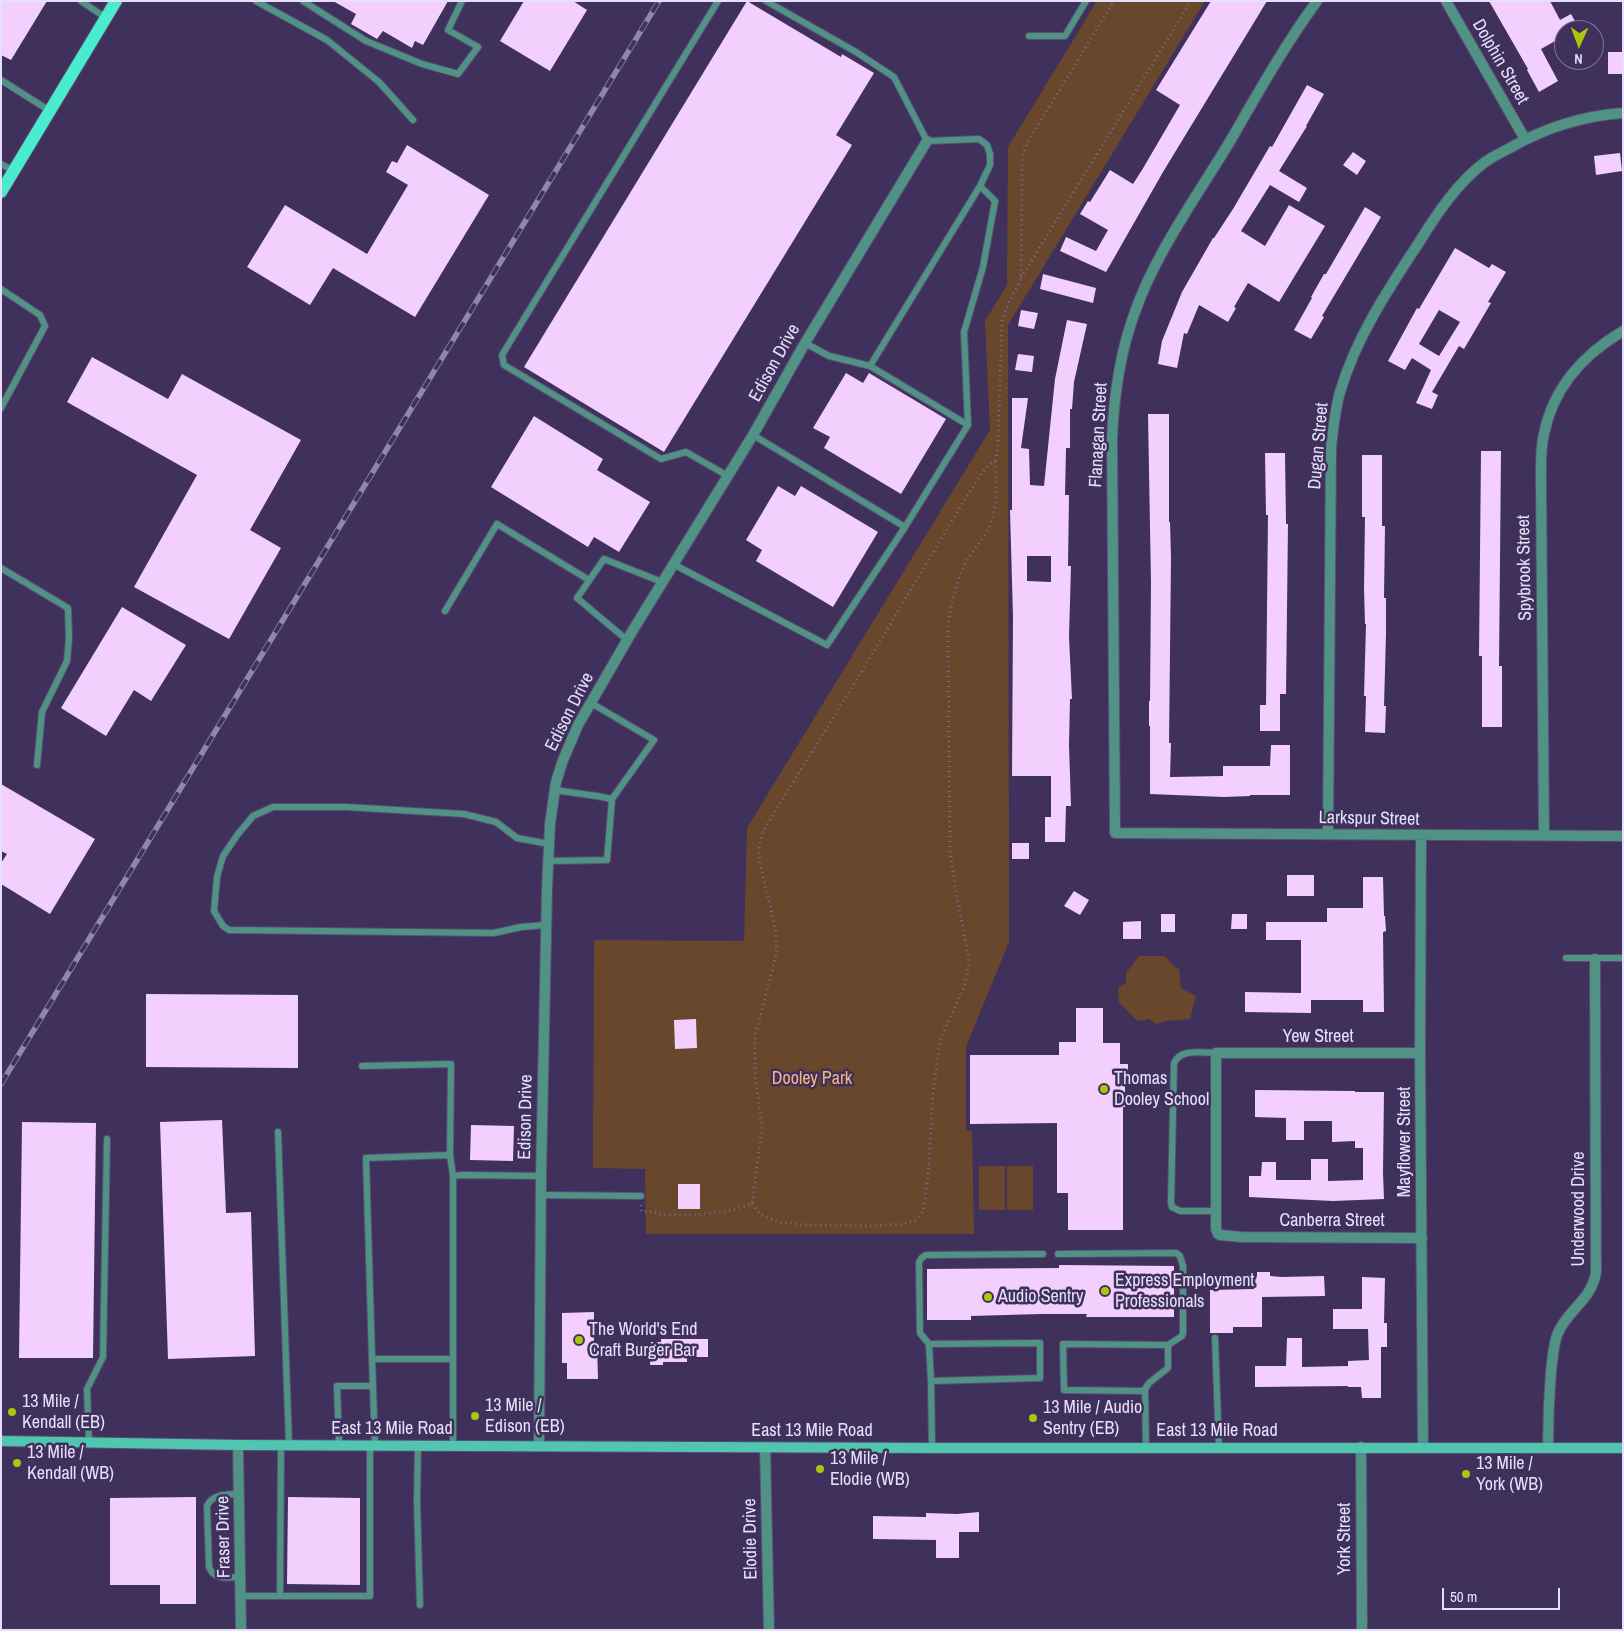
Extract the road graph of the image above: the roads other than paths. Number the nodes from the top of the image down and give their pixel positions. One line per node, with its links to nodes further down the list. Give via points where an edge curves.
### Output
1 (81, 1): 11 (lane)
2 (116, 1): 11 (main road)
3 (256, 1): 16 (lane, via 327,40 379,82)
4 (303, 1): 5 (lane, via 366,41 422,64 458,74 478,47 448,30)
5 (462, 1)
6 (718, 1): 30 (lane, via 502,355 504,365 661,459 686,452)
7 (766, 1): 18 (lane, via 894,77)
8 (1086, 1): 12 (lane, via 1065,36)
9 (1317, 1): 42 (street, Flanagan Street, via 1169,242 1144,290 1127,335 1116,385 1112,438)
10 (1446, 1): 17 (street, Dolphin Street)
11 (106, 18): 14 (main road)
12 (1029, 36)
13 (1, 80): 14 (lane)
14 (50, 111): 20 (main road)
15 (1623, 113): 17 (street, Dugan Street, via 1580,119)
16 (413, 120)
17 (1525, 139): 43 (street, Dugan Street, via 1485,162 1458,188 1433,220 1369,322 1340,393 1331,458)
18 (927, 141): 21 (lane, via 979,139 987,145 990,164); 25 (street, Edison Drive)
19 (1, 164): 20 (lane)
20 (14, 171): 22 (main road)
21 (980, 186): 26 (lane); 28 (lane, via 995,201 983,267 964,332)
22 (1, 192)
23 (1, 290): 27 (lane, via 40,315 46,326)
24 (1623, 331): 45 (street, Spybrook Street, via 1591,353 1570,375 1554,402 1543,436)
25 (804, 343): 26 (lane, via 829,356); 29 (street, Edison Drive)
26 (870, 366): 28 (lane)
27 (1, 408)
28 (968, 424): 31 (lane)
29 (754, 434): 30 (street, Edison Drive); 31 (lane)
30 (728, 476): 32 (street, Edison Drive)
31 (905, 527): 32 (lane, via 827,645)
32 (673, 564): 35 (street, Edison Drive)
33 (1, 568): 39 (lane, via 68,608 67,661 42,712)
34 (589, 580): 35 (lane, via 604,559); 36 (lane, via 497,524); 37 (lane, via 577,598)
35 (662, 582): 37 (street, Edison Drive)
36 (445, 611)
37 (627, 640): 38 (street, Edison Drive)
38 (591, 703): 40 (street, Edison Drive, via 562,760); 41 (lane, via 654,740)
39 (37, 765)
40 (554, 790): 41 (lane); 47 (street, Edison Drive)
41 (612, 799): 48 (lane, via 607,860)
42 (1115, 833): 43 (street, Larkspur Street)
43 (1328, 834): 44 (street, Larkspur Street)
44 (1421, 836): 45 (street, Larkspur Street); 53 (street, Mayflower Street)
45 (1544, 836): 46 (street, Larkspur Street)
46 (1623, 836)
47 (549, 844): 48 (street, Edison Drive); 49 (lane, via 517,838 496,822 464,814 346,807 273,807 253,816 223,856 217,877 214,911 229,930 494,933)
48 (548, 862): 49 (street, Edison Drive)
49 (546, 925): 60 (street, Edison Drive)
50 (1566, 958): 52 (lane)
51 (1623, 958): 52 (lane)
52 (1595, 959): 86 (street, Underwood Drive, via 1596,1272 1590,1291 1562,1326 1555,1342 1548,1405)
53 (1420, 1052): 54 (street, Yew Street); 64 (street, Mayflower Street)
54 (1216, 1053): 63 (street); 63 (lane, via 1185,1053 1174,1064 1171,1203 1180,1212)
55 (362, 1066): 58 (lane, via 451,1064)
56 (278, 1132): 77 (lane)
57 (107, 1139): 76 (lane, via 102,1356 87,1389)
58 (450, 1155): 59 (lane); 71 (lane, via 366,1158)
59 (453, 1176): 60 (lane); 70 (lane)
60 (541, 1176): 61 (street, Edison Drive)
61 (541, 1195): 62 (lane); 83 (street, Edison Drive)
62 (641, 1196)
63 (1216, 1211): 64 (street, Canberra Street, via 1216,1229 1224,1236)
64 (1422, 1238): 85 (street, Mayflower Street)
65 (1042, 1254): 68 (lane, via 923,1256 919,1263 920,1333)
66 (1058, 1254): 69 (lane, via 1176,1253 1180,1256 1183,1266 1183,1333)
67 (1216, 1338): 89 (lane)
68 (929, 1344): 72 (lane); 72 (lane, via 1040,1343 1040,1378)
69 (1168, 1345): 74 (lane, via 1168,1368); 74 (lane, via 1063,1344 1064,1390)
70 (453, 1359): 71 (lane); 82 (lane)
71 (372, 1360): 73 (lane)
72 (931, 1380): 87 (lane)
73 (373, 1386): 79 (lane, via 337,1386); 80 (lane)
74 (1144, 1391): 88 (lane)
75 (1, 1441): 76 (main road, East 13 Mile Road)
76 (89, 1442): 78 (main road, East 13 Mile Road)
77 (285, 1444): 78 (main road, East 13 Mile Road); 79 (main road, East 13 Mile Road); 95 (lane)
78 (238, 1445): 92 (street, Fraser Drive)
79 (339, 1445): 80 (main road, East 13 Mile Road)
80 (372, 1445): 81 (main road, East 13 Mile Road); 95 (lane, via 370,1596)
81 (418, 1445): 82 (main road, East 13 Mile Road); 96 (lane, via 416,1501)
82 (453, 1445): 83 (main road, East 13 Mile Road)
83 (539, 1445): 84 (main road, East 13 Mile Road)
84 (765, 1447): 87 (main road, East 13 Mile Road); 98 (street, Elodie Drive)
85 (1423, 1447): 86 (main road, East 13 Mile Road); 90 (main road, East 13 Mile Road)
86 (1548, 1447): 91 (main road, East 13 Mile Road)
87 (932, 1448): 88 (main road, East 13 Mile Road)
88 (1146, 1448): 89 (main road, East 13 Mile Road)
89 (1219, 1448): 90 (main road, East 13 Mile Road)
90 (1360, 1448): 99 (street, York Street)
91 (1623, 1448)
92 (240, 1494): 93 (street, Fraser Drive); 93 (lane, via 216,1496 207,1506 211,1573)
93 (241, 1577): 94 (street, Fraser Drive)
94 (241, 1596): 95 (lane); 97 (street, Fraser Drive)
95 (280, 1596)
96 (420, 1605)
97 (241, 1630)
98 (769, 1630)
99 (1362, 1630)

